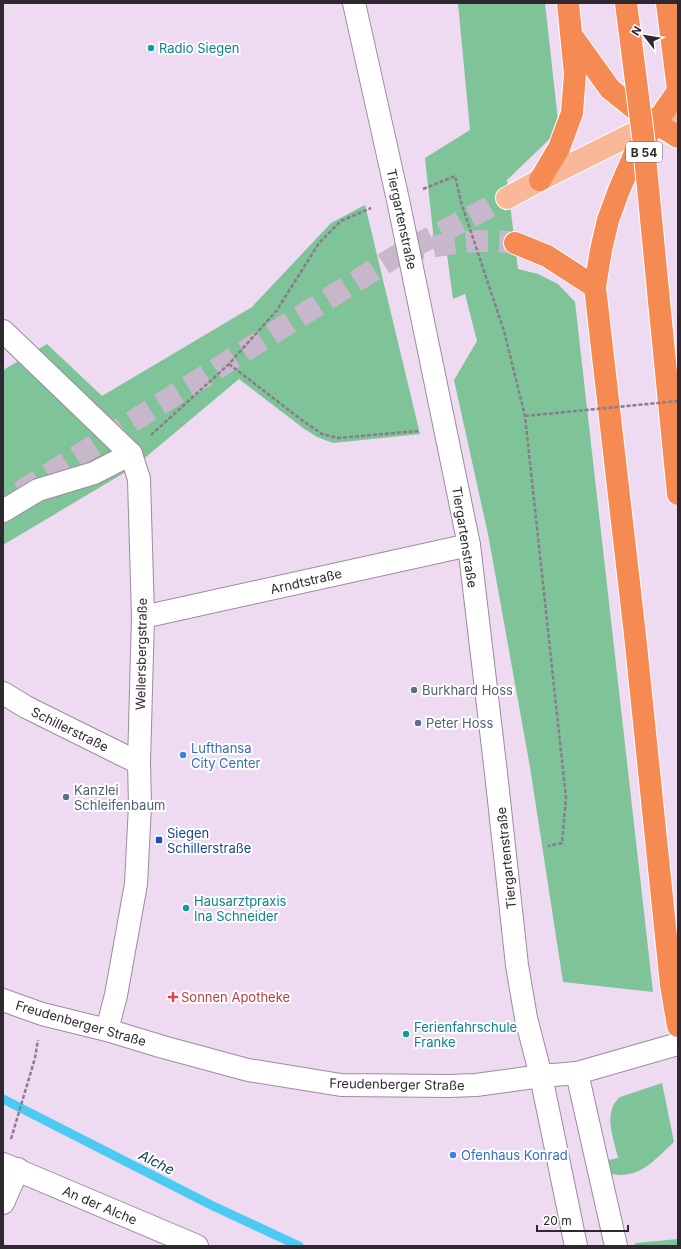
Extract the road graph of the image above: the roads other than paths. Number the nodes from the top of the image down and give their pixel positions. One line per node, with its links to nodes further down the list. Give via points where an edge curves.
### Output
1 (354, 3): 19 (street, Tiergartenstraße, via 398,200)
2 (568, 3): 5 (highway)
3 (626, 3): 17 (highway, B 54, bridge, via 643,136)
4 (668, 3): 6 (highway)
5 (572, 36): 9 (highway, via 610,88); 11 (highway, via 575,74 572,113 559,148)
6 (678, 90): 9 (highway)
7 (678, 105): 9 (main road)
8 (678, 117): 9 (main road)
9 (656, 122): 10 (highway); 11 (main road); 14 (highway, via 635,153 619,190 608,220)
10 (678, 137)
11 (540, 180): 12 (main road)
12 (507, 198)
13 (515, 243): 14 (highway, via 547,256)
14 (595, 287): 24 (highway, via 636,643 671,985)
15 (3, 331): 16 (street, Wellersbergstraße)
16 (131, 454): 18 (street, via 94,473 38,490); 20 (street, Wellersbergstraße, via 139,479)
17 (678, 494)
18 (3, 511)
19 (469, 545): 20 (street, Arndtstraße); 28 (street, Tiergartenstraße, via 517,965 526,1018)
20 (144, 617): 22 (street, Wellersbergstraße)
21 (3, 693): 22 (street, Schillerstraße)
22 (138, 763): 25 (street, Wellersbergstraße, via 140,805 136,884 116,995)
23 (3, 1000): 25 (street, Freudenberger Straße, via 42,1014)
24 (678, 1026)
25 (107, 1030): 28 (street, Freudenberger Straße, via 248,1070 341,1085 476,1085)
26 (678, 1044): 27 (street, Freudenberger Straße)
27 (577, 1073): 28 (street, Freudenberger Straße); 33 (street)
28 (541, 1076): 32 (street, Tiergartenstraße)
29 (10, 1167): 30 (street); 31 (street, An der Alche)
30 (3, 1203)
31 (197, 1246)
32 (576, 1246)
33 (616, 1246)

